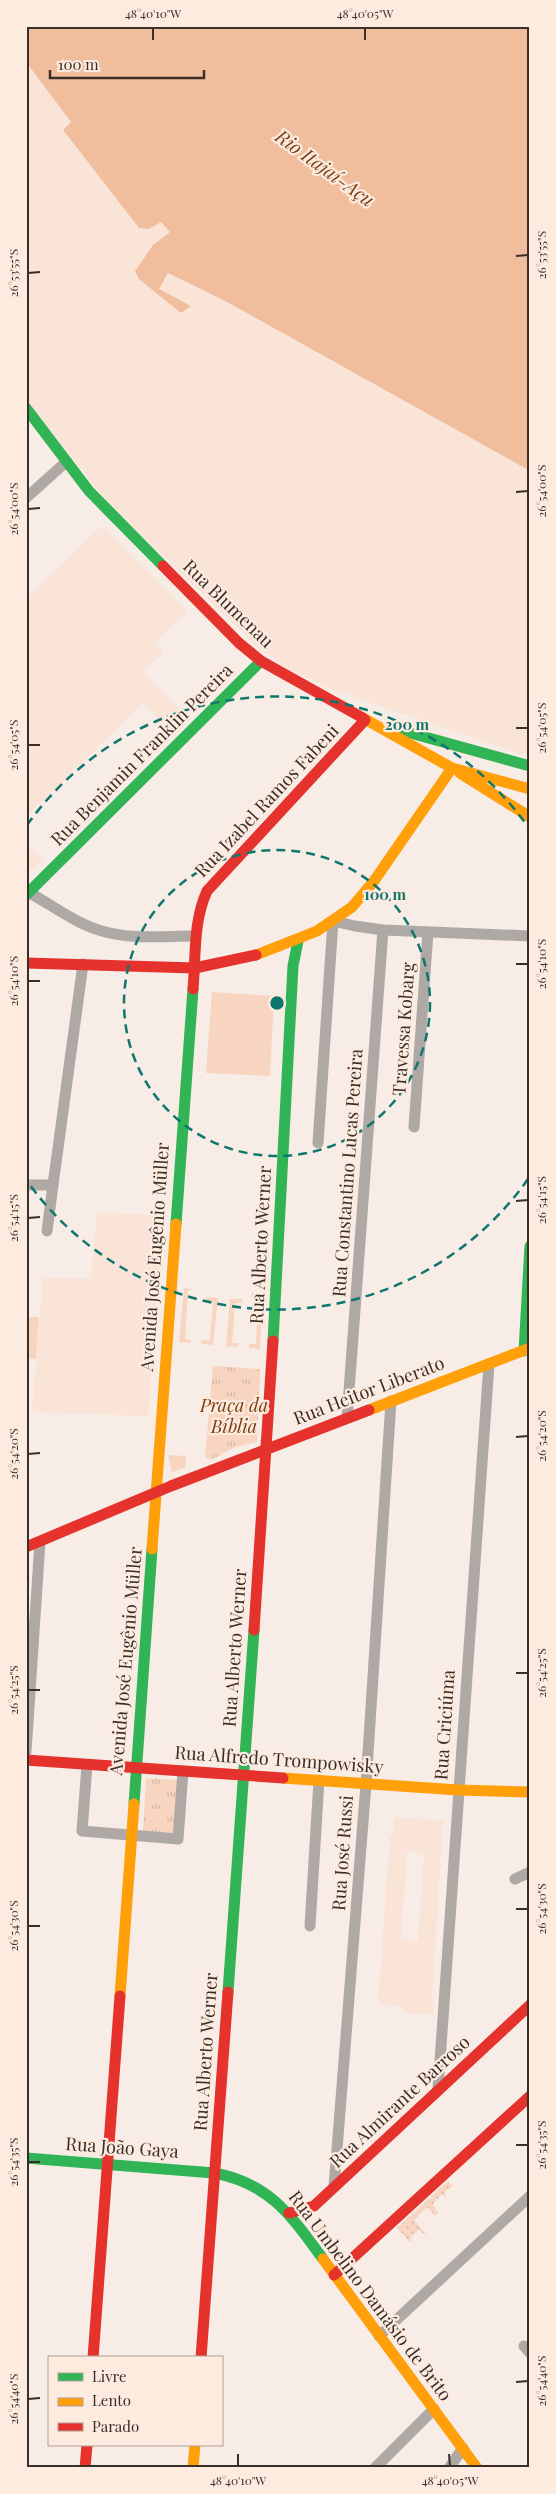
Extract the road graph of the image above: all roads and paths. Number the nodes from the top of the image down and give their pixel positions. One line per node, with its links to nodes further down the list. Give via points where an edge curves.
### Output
1 (26, 408): 2 (main road, Rua Blumenau)
2 (66, 462): 3 (street); 4 (main road, Rua Blumenau, via 100,502 239,643)
3 (26, 498)
4 (261, 661): 5 (main road, Rua Blumenau); 10 (main road, Rua Benjamin Franklin Pereira)
5 (365, 720): 6 (main road); 7 (main road, Rua Blumenau); 14 (main road, Rua Izabel Ramos Fabeni, via 207,891 198,911)
6 (530, 766)
7 (452, 768): 8 (main road); 9 (main road); 11 (main road, via 373,884 353,906)
8 (530, 789)
9 (530, 817)
10 (27, 893): 14 (street, via 102,931 136,937)
11 (333, 920): 12 (street); 16 (main road); 21 (street)
12 (383, 930): 13 (street); 29 (street, Rua Constantino Lucas Pereira)
13 (428, 932): 15 (street); 20 (street, Travessa Kobarg)
14 (194, 936): 19 (main road, Rua Izabel Ramos Fabeni)
15 (530, 936)
16 (298, 942): 19 (main road); 30 (main road, Rua Alberto Werner, via 292,984)
17 (26, 963): 18 (main road)
18 (83, 964): 19 (main road); 23 (street)
19 (194, 968): 31 (main road, Avenida José Eugênio Müller)
20 (414, 1127)
21 (318, 1143)
22 (26, 1185): 23 (street)
23 (53, 1185): 24 (street)
24 (47, 1230)
25 (530, 1246): 26 (main road)
26 (527, 1350): 27 (main road, Rua Heitor Liberato)
27 (489, 1364): 28 (main road, Rua Heitor Liberato); 42 (street, Rua Criciúma)
28 (392, 1401): 29 (main road, Rua Heitor Liberato); 41 (street, Rua José Russi)
29 (347, 1418): 30 (main road, Rua Heitor Liberato)
30 (267, 1448): 31 (main road, Rua Heitor Liberato); 39 (main road, Rua Alberto Werner)
31 (155, 1492): 32 (main road, Rua Heitor Liberato); 37 (main road, Avenida José Eugênio Müller)
32 (40, 1542): 33 (main road, Rua Heitor Liberato); 34 (street)
33 (26, 1547)
34 (26, 1752)
35 (26, 1760): 36 (main road, Rua Alfredo Trompowisky)
36 (86, 1765): 37 (main road, Rua Alfredo Trompowisky); 44 (street, via 82,1831)
37 (135, 1768): 38 (main road, Rua Alfredo Trompowisky); 44 (main road, Avenida José Eugênio Müller)
38 (183, 1771): 39 (main road, Rua Alfredo Trompowisky); 44 (street, via 178,1839)
39 (243, 1776): 40 (main road, Rua Alfredo Trompowisky); 53 (main road, Rua Alberto Werner)
40 (320, 1780): 41 (main road, Rua Alfredo Trompowisky); 47 (street)
41 (366, 1784): 42 (main road, Rua Alfredo Trompowisky); 54 (street, Rua José Russi)
42 (458, 1790): 43 (main road, Rua Alfredo Trompowisky); 49 (street, Rua Criciúma)
43 (530, 1792)
44 (132, 1835): 52 (main road, Avenida José Eugênio Müller)
45 (530, 1872): 46 (street)
46 (515, 1879)
47 (310, 1926)
48 (530, 2005): 49 (main road, Rua Almirante Barroso)
49 (438, 2089): 54 (main road, Rua Almirante Barroso)
50 (530, 2096): 57 (main road)
51 (26, 2158): 52 (main road, Rua João Gaya)
52 (106, 2164): 53 (main road, Rua João Gaya); 59 (main road, Avenida José Eugênio Müller)
53 (214, 2173): 56 (main road, Rua Umbelino Damásio de Brito, via 249,2182 264,2190); 60 (main road, Rua Alberto Werner)
54 (334, 2187): 56 (main road, Rua Almirante Barroso, via 314,2206)
55 (530, 2196): 58 (street)
56 (289, 2213): 57 (main road, Rua Umbelino Damásio de Brito)
57 (334, 2275): 58 (main road, Rua Umbelino Damásio de Brito)
58 (379, 2336): 61 (main road, Rua Umbelino Damásio de Brito)
59 (93, 2356)
60 (201, 2356)
61 (434, 2409): 64 (main road, Rua Umbelino Damásio de Brito); 67 (street)
62 (87, 2446): 65 (main road)
63 (195, 2446): 66 (main road)
64 (463, 2448): 68 (street); 69 (main road, Rua Umbelino Damásio de Brito)
65 (85, 2468)
66 (193, 2468)
67 (375, 2468)
68 (449, 2468)
69 (477, 2468)

